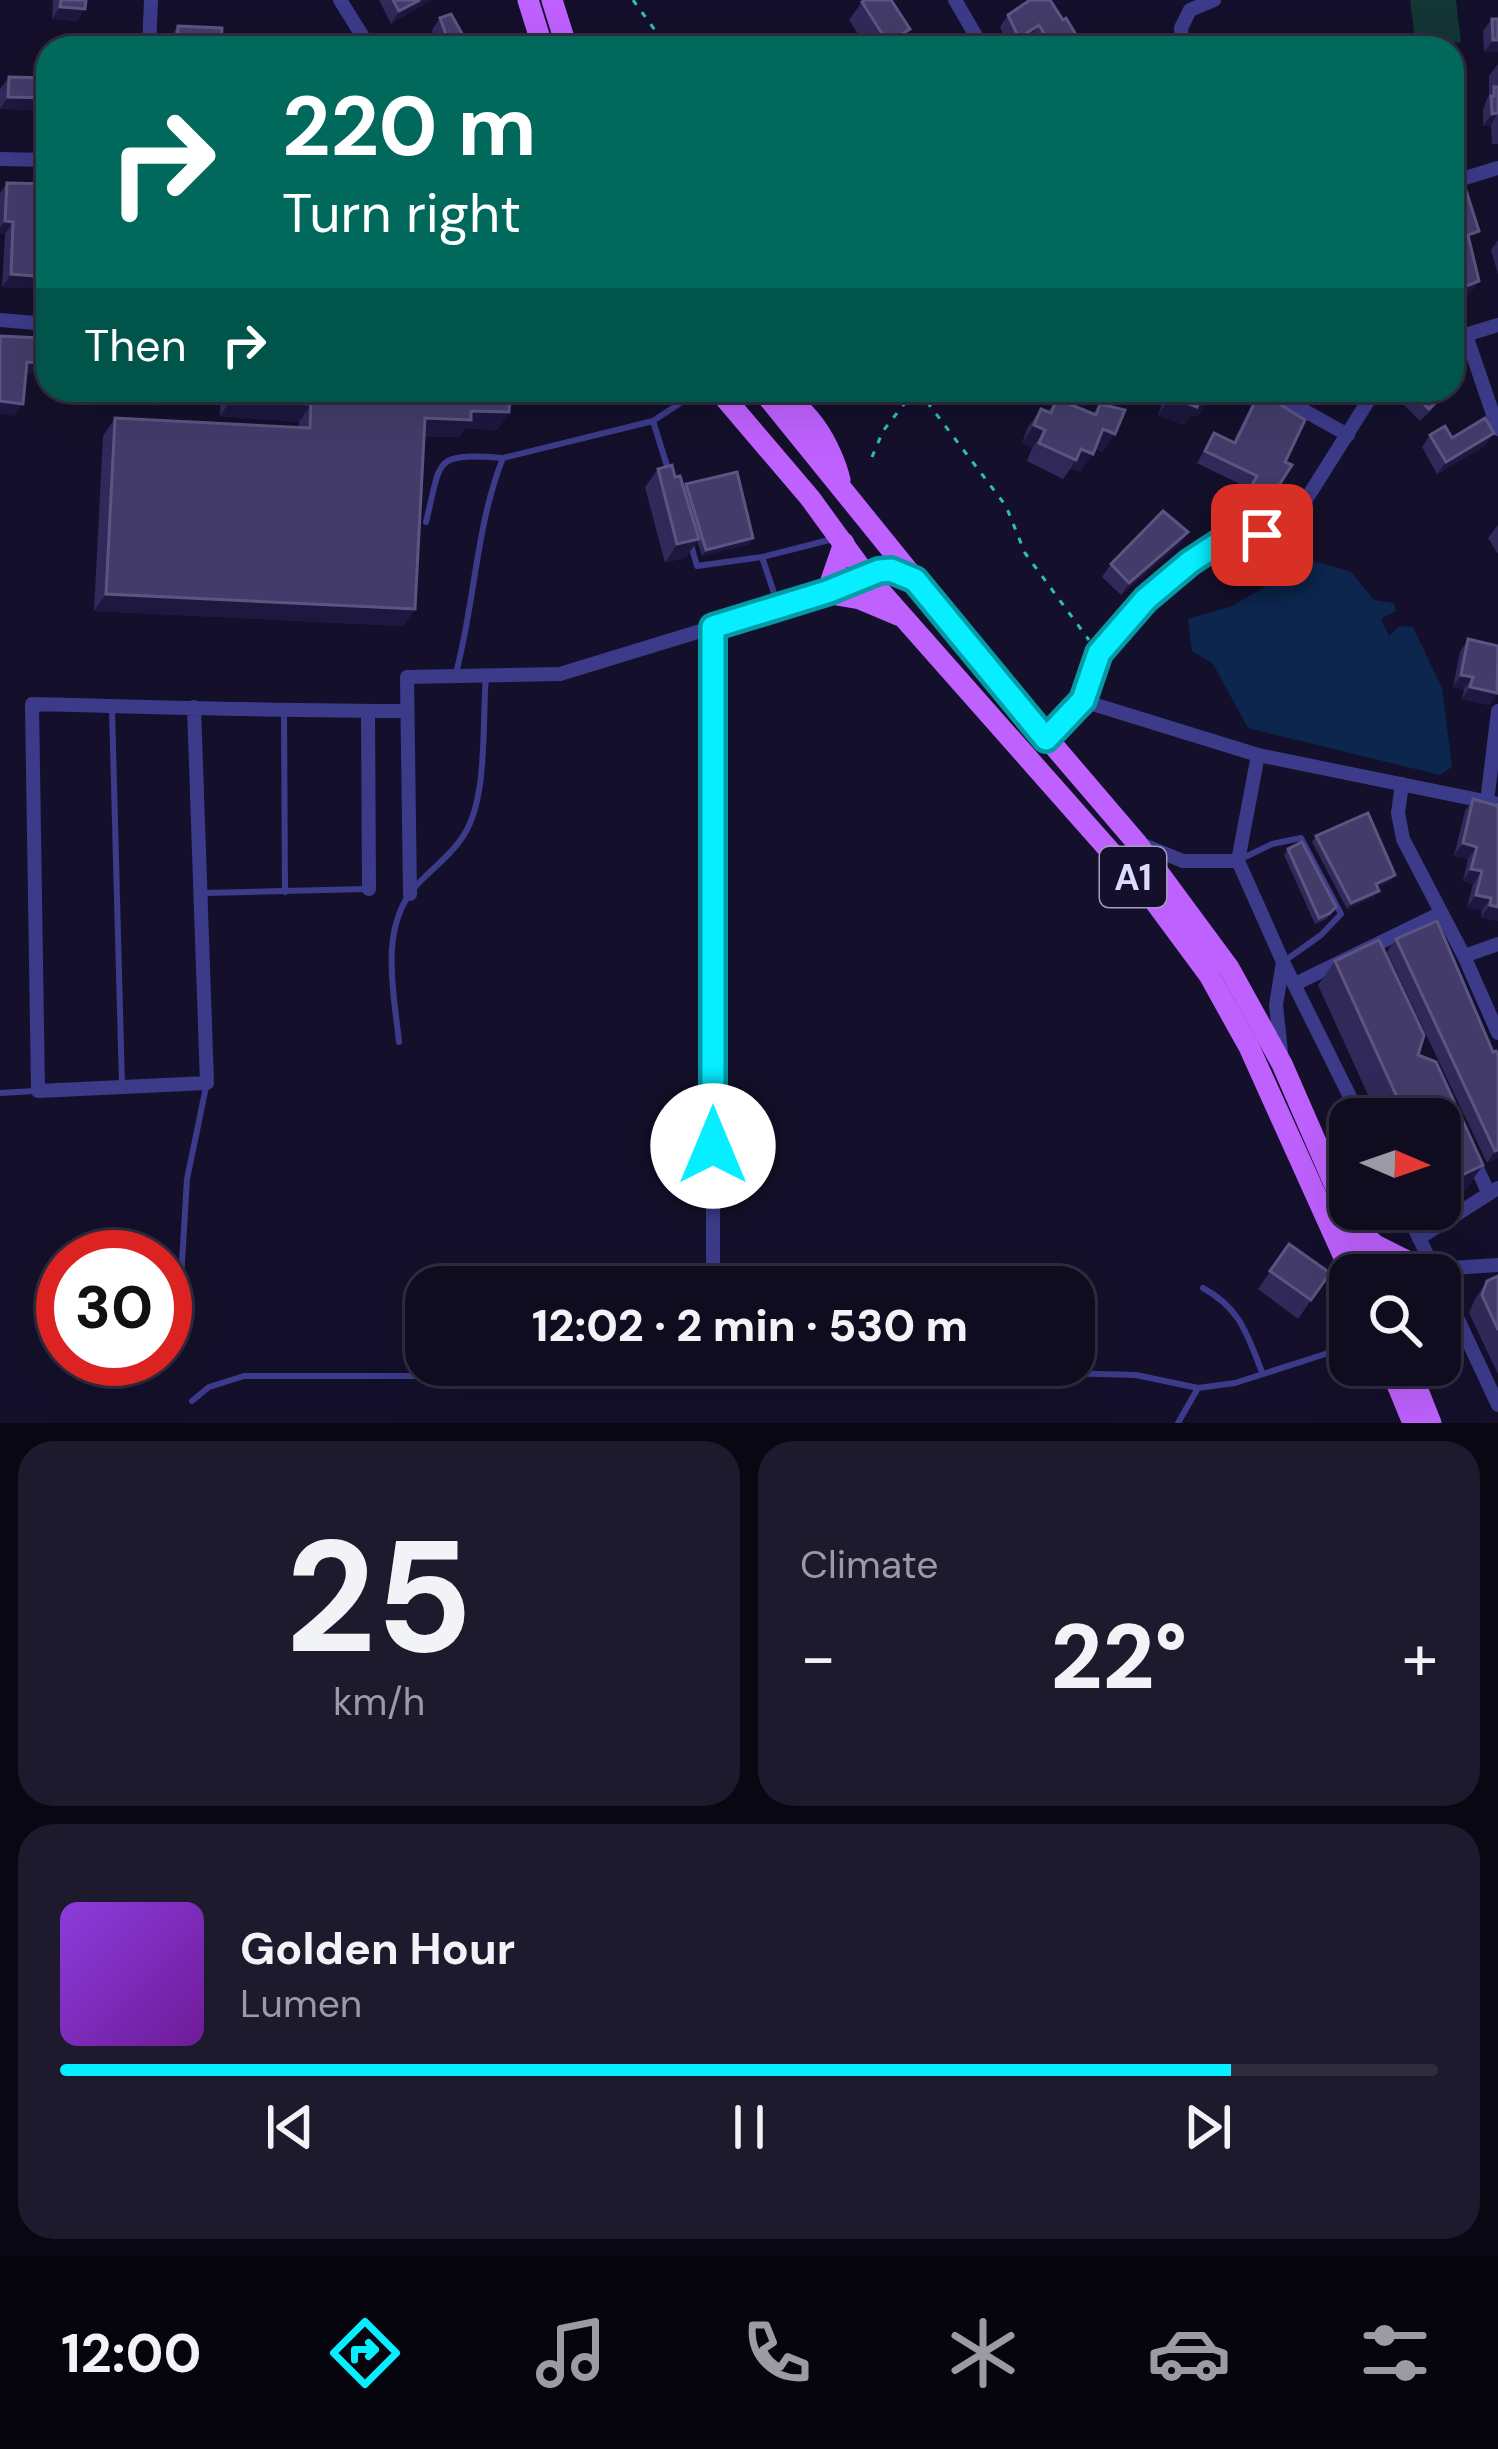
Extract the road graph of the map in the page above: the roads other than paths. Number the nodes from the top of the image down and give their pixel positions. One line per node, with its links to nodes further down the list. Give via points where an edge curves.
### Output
1 (151, 0): 7 (street)
2 (340, 0): 8 (street)
3 (528, 0): 9 (main road)
4 (552, 0): 10 (main road)
5 (955, 0): 11 (street)
6 (1214, 0): 12 (street, via 1190,10)
7 (150, 36)
8 (362, 36)
9 (539, 36)
10 (563, 36)
11 (976, 36)
12 (1181, 36)
13 (0, 159): 14 (street)
14 (36, 160)
15 (1498, 168): 16 (street)
16 (1464, 178)
17 (0, 320): 18 (street)
18 (36, 323)
19 (1498, 325): 20 (street)
20 (1464, 335)
21 (1464, 349): 28 (street)
22 (693, 402): 27 (lane)
23 (725, 402): 35 (main road, A1)
24 (792, 402): 32 (main road, A1, via 832,449 842,490)
25 (1289, 402): 29 (street)
26 (1368, 402): 29 (street)
27 (653, 421): 30 (lane); 31 (lane)
28 (1498, 429)
29 (1348, 435): 45 (street, via 1292,522 1219,543 1146,599 1099,653)
30 (502, 458): 33 (lane, via 447,458); 43 (lane)
31 (672, 483)
32 (867, 519): 37 (main road); 38 (main road, A1)
33 (426, 522)
34 (685, 524): 36 (lane, via 697,566)
35 (842, 540): 36 (lane); 37 (main road, A1); 39 (main road)
36 (762, 557): 40 (lane)
37 (866, 575): 38 (main road, via 891,570); 39 (street); 41 (main road, A1)
38 (915, 580): 52 (main road, A1)
39 (826, 592): 40 (street); 41 (main road)
40 (779, 607): 42 (street)
41 (904, 618): 84 (main road, A1, via 1209,975)
42 (713, 627): 44 (street, via 560,674); 89 (street)
43 (455, 676): 44 (street); 50 (street, via 407,677)
44 (486, 676): 61 (lane, via 479,795 465,833)
45 (1083, 700): 52 (street); 53 (street)
46 (112, 705): 47 (street); 73 (lane); 74 (street, via 32,704)
47 (194, 706): 48 (street); 60 (street)
48 (284, 709): 49 (street); 59 (lane)
49 (368, 711): 50 (street); 58 (street)
50 (406, 711): 61 (street)
51 (1498, 711): 55 (street)
52 (1046, 739): 56 (main road, A1)
53 (1258, 755): 54 (street); 57 (street)
54 (1402, 784): 55 (street); 62 (street, via 1402,839)
55 (1492, 803)
56 (1136, 842): 57 (street, via 1183,861); 71 (main road, A1, via 1229,968)
57 (1238, 861): 66 (street); 66 (lane, via 1301,838 1341,914)
58 (369, 889): 59 (lane)
59 (285, 892): 60 (lane)
60 (200, 893): 72 (street)
61 (410, 893): 70 (lane, via 391,966)
62 (1441, 913): 64 (street); 65 (street)
63 (1498, 944): 65 (street)
64 (1371, 945): 67 (street); 68 (street)
65 (1464, 956): 69 (street)
66 (1283, 962): 68 (street); 71 (street, via 1276,1005)
67 (1381, 965)
68 (1294, 984): 76 (street)
69 (1498, 1033)
70 (399, 1042)
71 (1282, 1064): 78 (main road, A1)
72 (207, 1083): 73 (street); 80 (lane)
73 (122, 1087): 74 (street)
74 (38, 1091): 75 (lane)
75 (0, 1093)
76 (1351, 1098)
77 (1461, 1134): 79 (street)
78 (1329, 1168)
79 (1493, 1190): 83 (street)
80 (184, 1230)
81 (1357, 1230): 85 (main road, A1); 86 (main road)
82 (1415, 1230): 83 (street)
83 (1419, 1238): 87 (street)
84 (1343, 1254)
85 (1366, 1254)
86 (1394, 1254)
87 (1424, 1254)
88 (1498, 1264): 90 (street)
89 (713, 1266)
90 (1461, 1268)
91 (1203, 1288): 94 (lane, via 1228,1301)
92 (1461, 1333): 101 (street)
93 (1329, 1352): 94 (lane)
94 (1262, 1372): 99 (lane)
95 (1095, 1375): 99 (lane)
96 (405, 1376): 100 (lane, via 244,1376)
97 (1398, 1386): 103 (main road)
98 (1417, 1386): 104 (main road)
99 (1198, 1388): 102 (lane)
100 (192, 1401)
101 (1498, 1405)
102 (1178, 1423)
103 (1413, 1423)
104 (1432, 1423)

